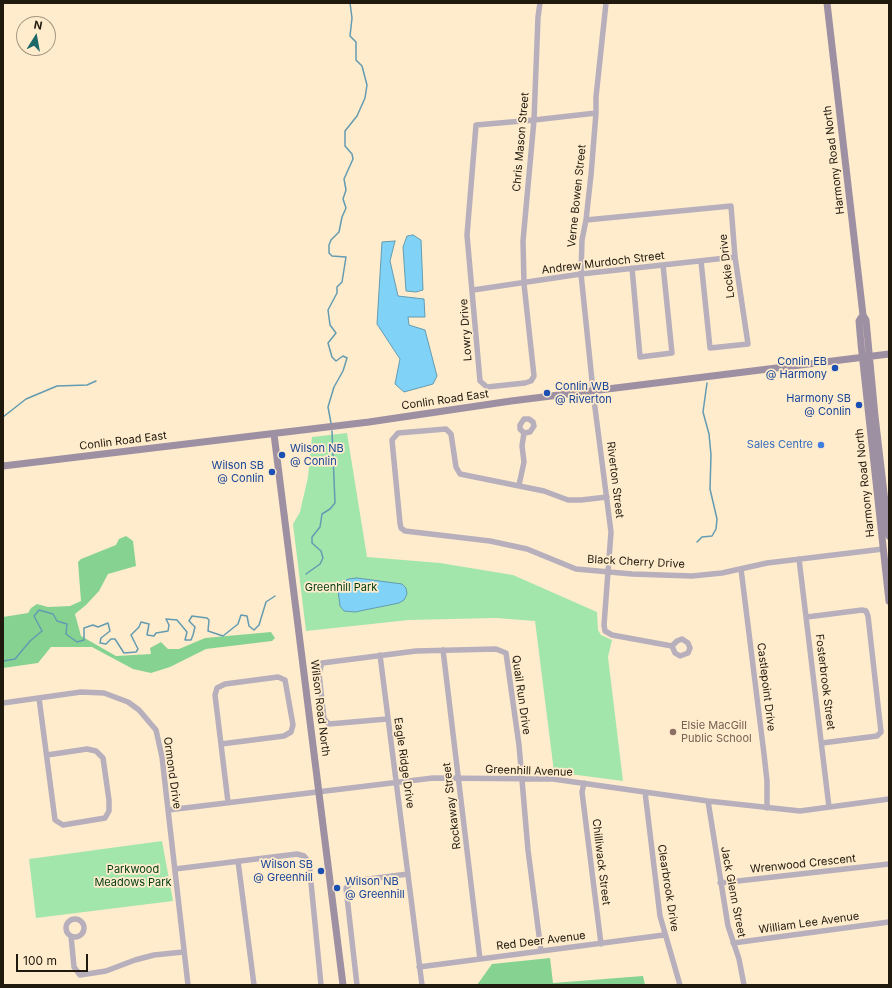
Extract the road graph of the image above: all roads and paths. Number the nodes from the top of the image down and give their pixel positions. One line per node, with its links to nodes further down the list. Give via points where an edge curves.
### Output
1 (540, 3): 5 (street, Chris Mason Street)
2 (606, 3): 4 (street, Verne Bowen Street)
3 (827, 3): 15 (street, Harmony Road North, via 863,315 866,320)
4 (596, 113): 5 (street); 6 (street, Verne Bowen Street)
5 (534, 120): 12 (street, Chris Mason Street, via 524,220); 13 (street, Lowry Drive, via 476,125 467,235)
6 (586, 220): 7 (street, Lockie Drive, via 731,206); 11 (street, Verne Bowen Street, via 582,240)
7 (735, 257): 8 (street, Andrew Murdoch Street); 8 (street, Lockie Drive, via 748,344 710,348)
8 (701, 261): 9 (street, Andrew Murdoch Street)
9 (663, 265): 10 (street, Andrew Murdoch Street); 10 (street, via 672,353 640,357)
10 (632, 268): 11 (street, Andrew Murdoch Street)
11 (581, 274): 12 (street, Andrew Murdoch Street); 16 (street, Verne Bowen Street)
12 (524, 284): 13 (street, Andrew Murdoch Street); 13 (street, Lowry Drive, via 534,376 525,383 487,387 480,381)
13 (473, 290)
14 (889, 354): 15 (street, Conlin Road East)
15 (866, 357): 16 (street, Conlin Road East); 22 (street, Harmony Road North); 23 (street, Harmony Road North)
16 (593, 391): 18 (street, Conlin Road East); 21 (street, Riverton Street)
17 (524, 433): 20 (street, via 524,462)
18 (274, 434): 19 (street, Conlin Road East); 42 (street, Wilson Road North)
19 (3, 466)
20 (519, 485): 21 (street, Black Cherry Drive, via 568,500); 26 (street, Black Cherry Drive, via 460,474 456,467 451,434 446,429 398,433 392,440 400,524 405,531 490,540 527,550 576,569)
21 (607, 497): 26 (street, Riverton Street, via 611,532)
22 (889, 536)
23 (883, 549): 24 (street, Black Cherry Drive); 27 (street, Harmony Road North)
24 (799, 559): 25 (street, Black Cherry Drive); 28 (street, Fosterbrook Street)
25 (740, 569): 26 (street, Black Cherry Drive, via 692,576); 48 (street, Castlepoint Drive, via 764,754)
26 (608, 572): 29 (street, Riverton Street, via 605,631 612,635)
27 (889, 601)
28 (806, 617): 35 (street, Fosterbrook Street); 35 (street, via 862,610 866,611 868,616 881,732 877,736)
29 (672, 646)
30 (443, 650): 31 (street, Quail Run Drive); 38 (street, Rockaway Street); 39 (street, Quail Run Drive, via 501,649 506,653)
31 (380, 655): 34 (street, Eagle Ridge Drive); 34 (street, Quail Run Drive, via 322,663 319,673 324,719 329,724)
32 (39, 698): 33 (street, Ormond Drive); 37 (street); 49 (street, Ormond Drive, via 81,692 104,693 128,702 139,710 156,730 160,741)
33 (3, 703)
34 (387, 719): 40 (street, Eagle Ridge Drive)
35 (822, 743): 47 (street, Fosterbrook Street)
36 (221, 744): 36 (street, via 284,736 291,732 293,724 285,680 278,677 225,684 217,688 215,696); 46 (street)
37 (47, 755): 37 (street, via 56,820 63,825 105,818 109,811 109,800 103,758 96,751 87,749)
38 (459, 779): 39 (street, Greenhill Avenue); 40 (street, Greenhill Avenue, via 433,778); 62 (street, Rockaway Street)
39 (521, 779): 41 (street, Greenhill Avenue); 60 (street, Quail Run Drive)
40 (397, 782): 42 (street, Greenhill Avenue); 53 (street, Eagle Ridge Drive)
41 (584, 783): 43 (street, Greenhill Avenue); 59 (street, Chilliwack Street, via 582,792)
42 (319, 791): 46 (street, Greenhill Avenue); 67 (street, Wilson Road North)
43 (645, 792): 45 (street, Greenhill Avenue); 56 (street, Clearbrook Drive)
44 (889, 799): 47 (street, Greenhill Avenue)
45 (708, 801): 48 (street, Greenhill Avenue); 54 (street, Jack Glenn Street)
46 (228, 802): 49 (street, Greenhill Avenue)
47 (828, 807): 48 (street, Greenhill Avenue, via 800,811)
48 (767, 808)
49 (168, 810): 52 (street, Ormond Drive)
50 (238, 861): 52 (street); 65 (street); 66 (street, via 297,854 307,859)
51 (889, 864): 54 (street, Wrenwood Crescent)
52 (175, 869): 61 (street, Ormond Drive)
53 (408, 874): 63 (street, Eagle Ridge Drive); 68 (street, via 353,881 346,888)
54 (720, 883): 58 (street, Jack Glenn Street)
55 (889, 922): 58 (street, William Lee Avenue)
56 (664, 935): 59 (street, Red Deer Avenue); 70 (street, Clearbrook Drive)
57 (71, 936): 61 (street, via 74,967 80,975 106,971 154,955)
58 (733, 943): 71 (street, Jack Glenn Street)
59 (601, 944): 60 (street, Red Deer Avenue)
60 (541, 951): 62 (street, Red Deer Avenue)
61 (183, 952): 64 (street, Ormond Drive)
62 (480, 958): 63 (street, Red Deer Avenue)
63 (420, 967): 69 (street, Eagle Ridge Drive)
64 (188, 985)
65 (254, 985)
66 (321, 985)
67 (343, 985)
68 (356, 985)
69 (422, 985)
70 (680, 985)
71 (744, 985)

